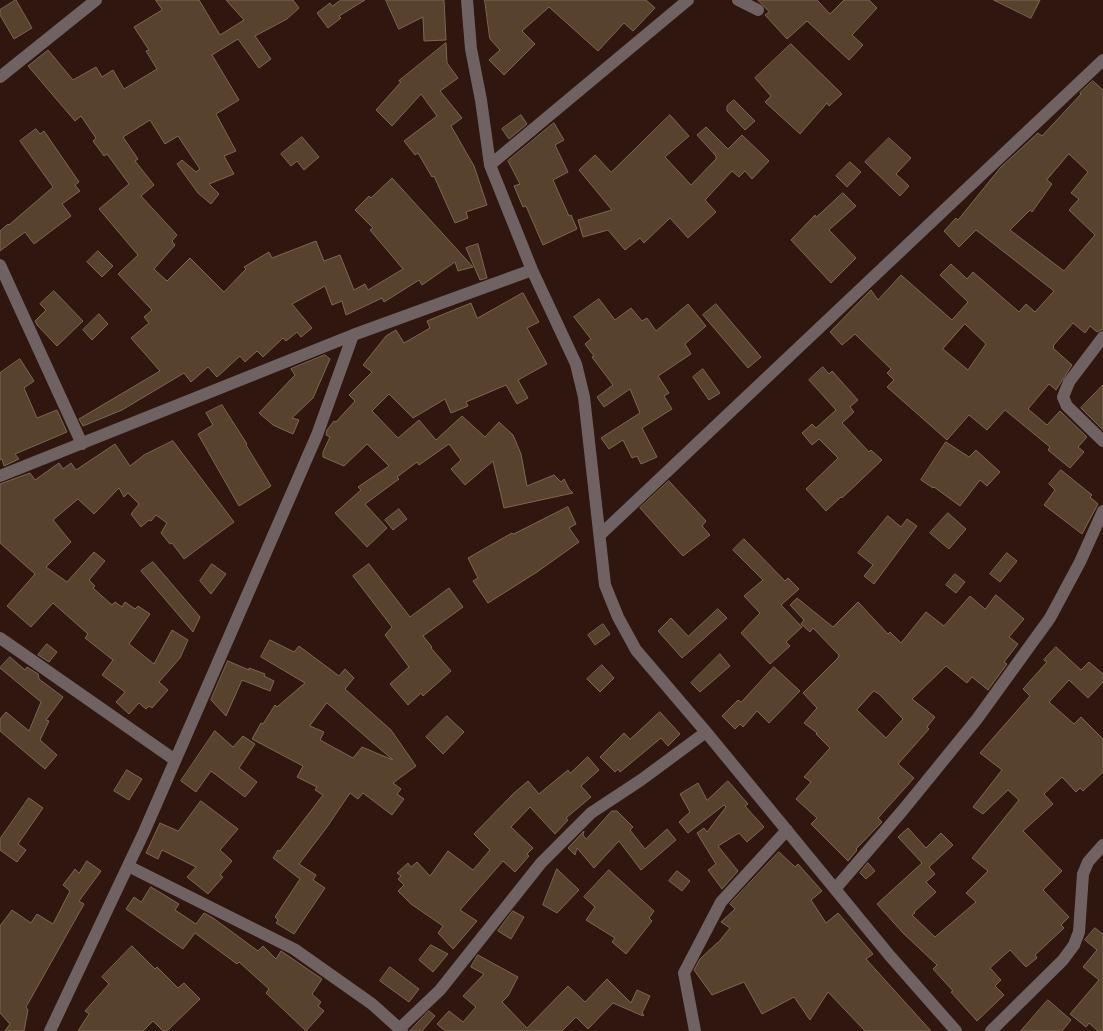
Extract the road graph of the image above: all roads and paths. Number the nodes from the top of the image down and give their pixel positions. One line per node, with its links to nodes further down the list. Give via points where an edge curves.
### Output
1 (96, 0): 7 (street)
2 (467, 0): 8 (street, via 471,49 482,100)
3 (688, 0): 8 (street)
4 (738, 0): 5 (street)
5 (758, 10)
6 (1103, 60): 17 (street)
7 (0, 76)
8 (490, 165): 10 (street)
9 (0, 265): 14 (street)
10 (532, 270): 11 (street); 17 (street, via 576,364 584,397)
11 (353, 335): 14 (street); 20 (street, via 317,435)
12 (1103, 337): 13 (street, via 1069,382 1063,397 1067,406)
13 (1103, 441)
14 (82, 444): 15 (street)
15 (0, 476)
16 (1103, 511): 24 (street, via 1080,562 1044,626 978,719)
17 (600, 535): 19 (street, via 605,585 618,617 636,650)
18 (0, 638): 20 (street)
19 (706, 732): 21 (street); 25 (street, via 591,814 541,863 440,990)
20 (175, 760): 23 (street)
21 (787, 830): 24 (street); 27 (street, via 721,902 684,973)
22 (1103, 846): 29 (street, via 1088,862 1083,874 1079,932 1074,945 1063,960)
23 (128, 866): 25 (street, via 294,949 372,1004); 26 (street)
24 (835, 889): 28 (street)
25 (401, 1030)
26 (50, 1031)
27 (695, 1031)
28 (956, 1031)
29 (991, 1031)

